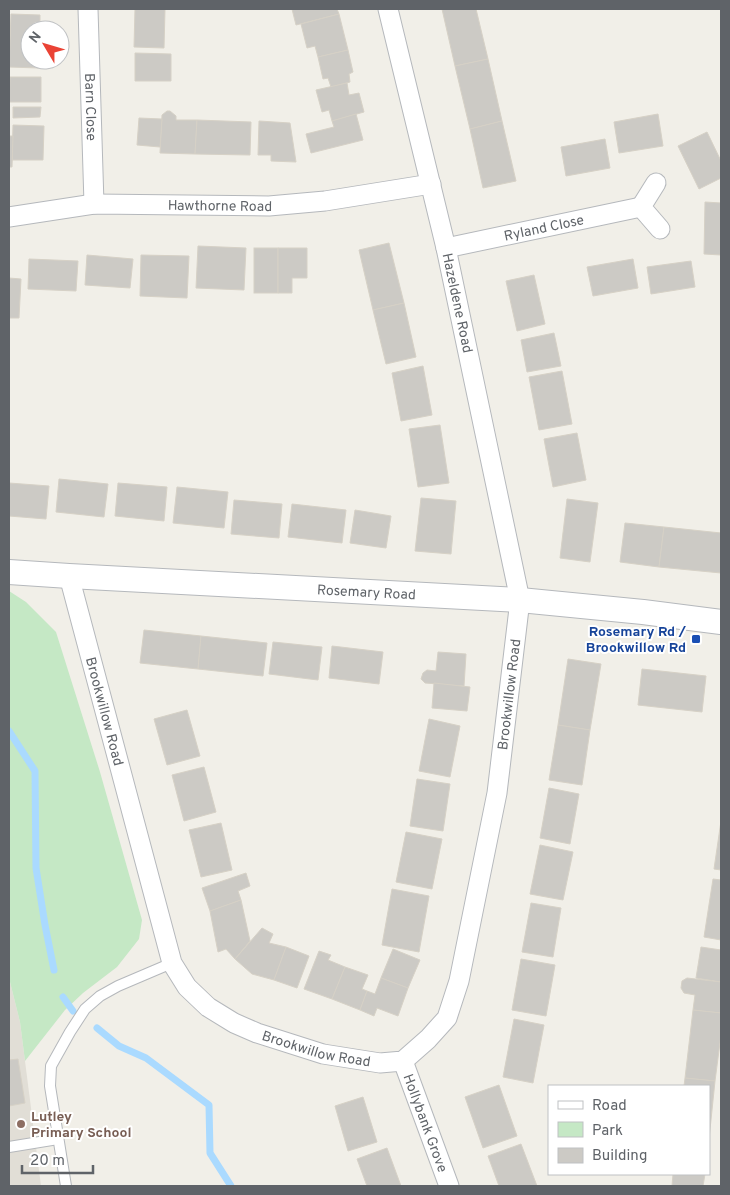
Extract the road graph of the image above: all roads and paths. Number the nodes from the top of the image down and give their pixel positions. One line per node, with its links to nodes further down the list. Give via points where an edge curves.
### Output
1 (88, 9): 5 (street, Barn Close)
2 (388, 9): 4 (street, Hazeldene Road)
3 (656, 183): 6 (street)
4 (431, 184): 5 (street, Hawthorne Road, via 269,206); 9 (street, Hazeldene Road)
5 (94, 204): 7 (street, Hawthorne Road)
6 (641, 207): 8 (street); 9 (street, Ryland Close)
7 (9, 217)
8 (660, 229)
9 (446, 248): 12 (street, Hazeldene Road)
10 (9, 572): 11 (street, Rosemary Road)
11 (70, 576): 12 (street, Rosemary Road); 14 (street, Brookwillow Road)
12 (520, 600): 13 (street, Rosemary Road); 15 (street, Brookwillow Road, via 497,793 459,981 448,1018)
13 (721, 622)
14 (172, 963): 15 (street, Brookwillow Road, via 187,987 208,1008 257,1033 322,1054 380,1063); 16 (lane, via 100,996 85,1009 70,1032 51,1066 50,1086)
15 (403, 1061): 19 (street, Hollybank Grove)
16 (58, 1138): 17 (lane); 18 (lane)
17 (9, 1147)
18 (66, 1186)
19 (449, 1186)

